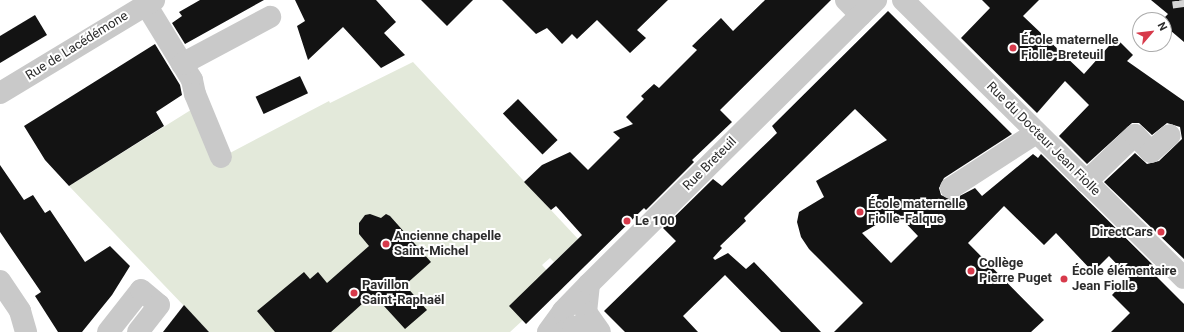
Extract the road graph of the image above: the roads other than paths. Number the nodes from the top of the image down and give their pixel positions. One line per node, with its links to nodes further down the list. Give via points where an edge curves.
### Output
1 (903, 0): 7 (street, Rue du Docteur Jean Fiolle)
2 (149, 2): 5 (street); 6 (street, Rue de Lacédémone)
3 (861, 5): 14 (street, Rue Breteuil)
4 (270, 17): 5 (street)
5 (182, 64): 9 (street, via 192,80)
6 (0, 93)
7 (1036, 133): 10 (street, Rue du Docteur Jean Fiolle); 11 (street)
8 (1170, 135): 10 (street, via 1151,152 1134,135)
9 (221, 157)
10 (1086, 182): 12 (street, Rue du Docteur Jean Fiolle)
11 (951, 188)
12 (1184, 278)
13 (0, 281): 16 (street, via 20,310)
14 (589, 284): 15 (street, via 586,312); 19 (street, Rue Breteuil, via 563,311)
15 (597, 328): 20 (street, via 573,327)
16 (26, 332)
17 (108, 332): 18 (street, via 142,290 159,304)
18 (138, 332)
19 (548, 332)
20 (563, 332)

